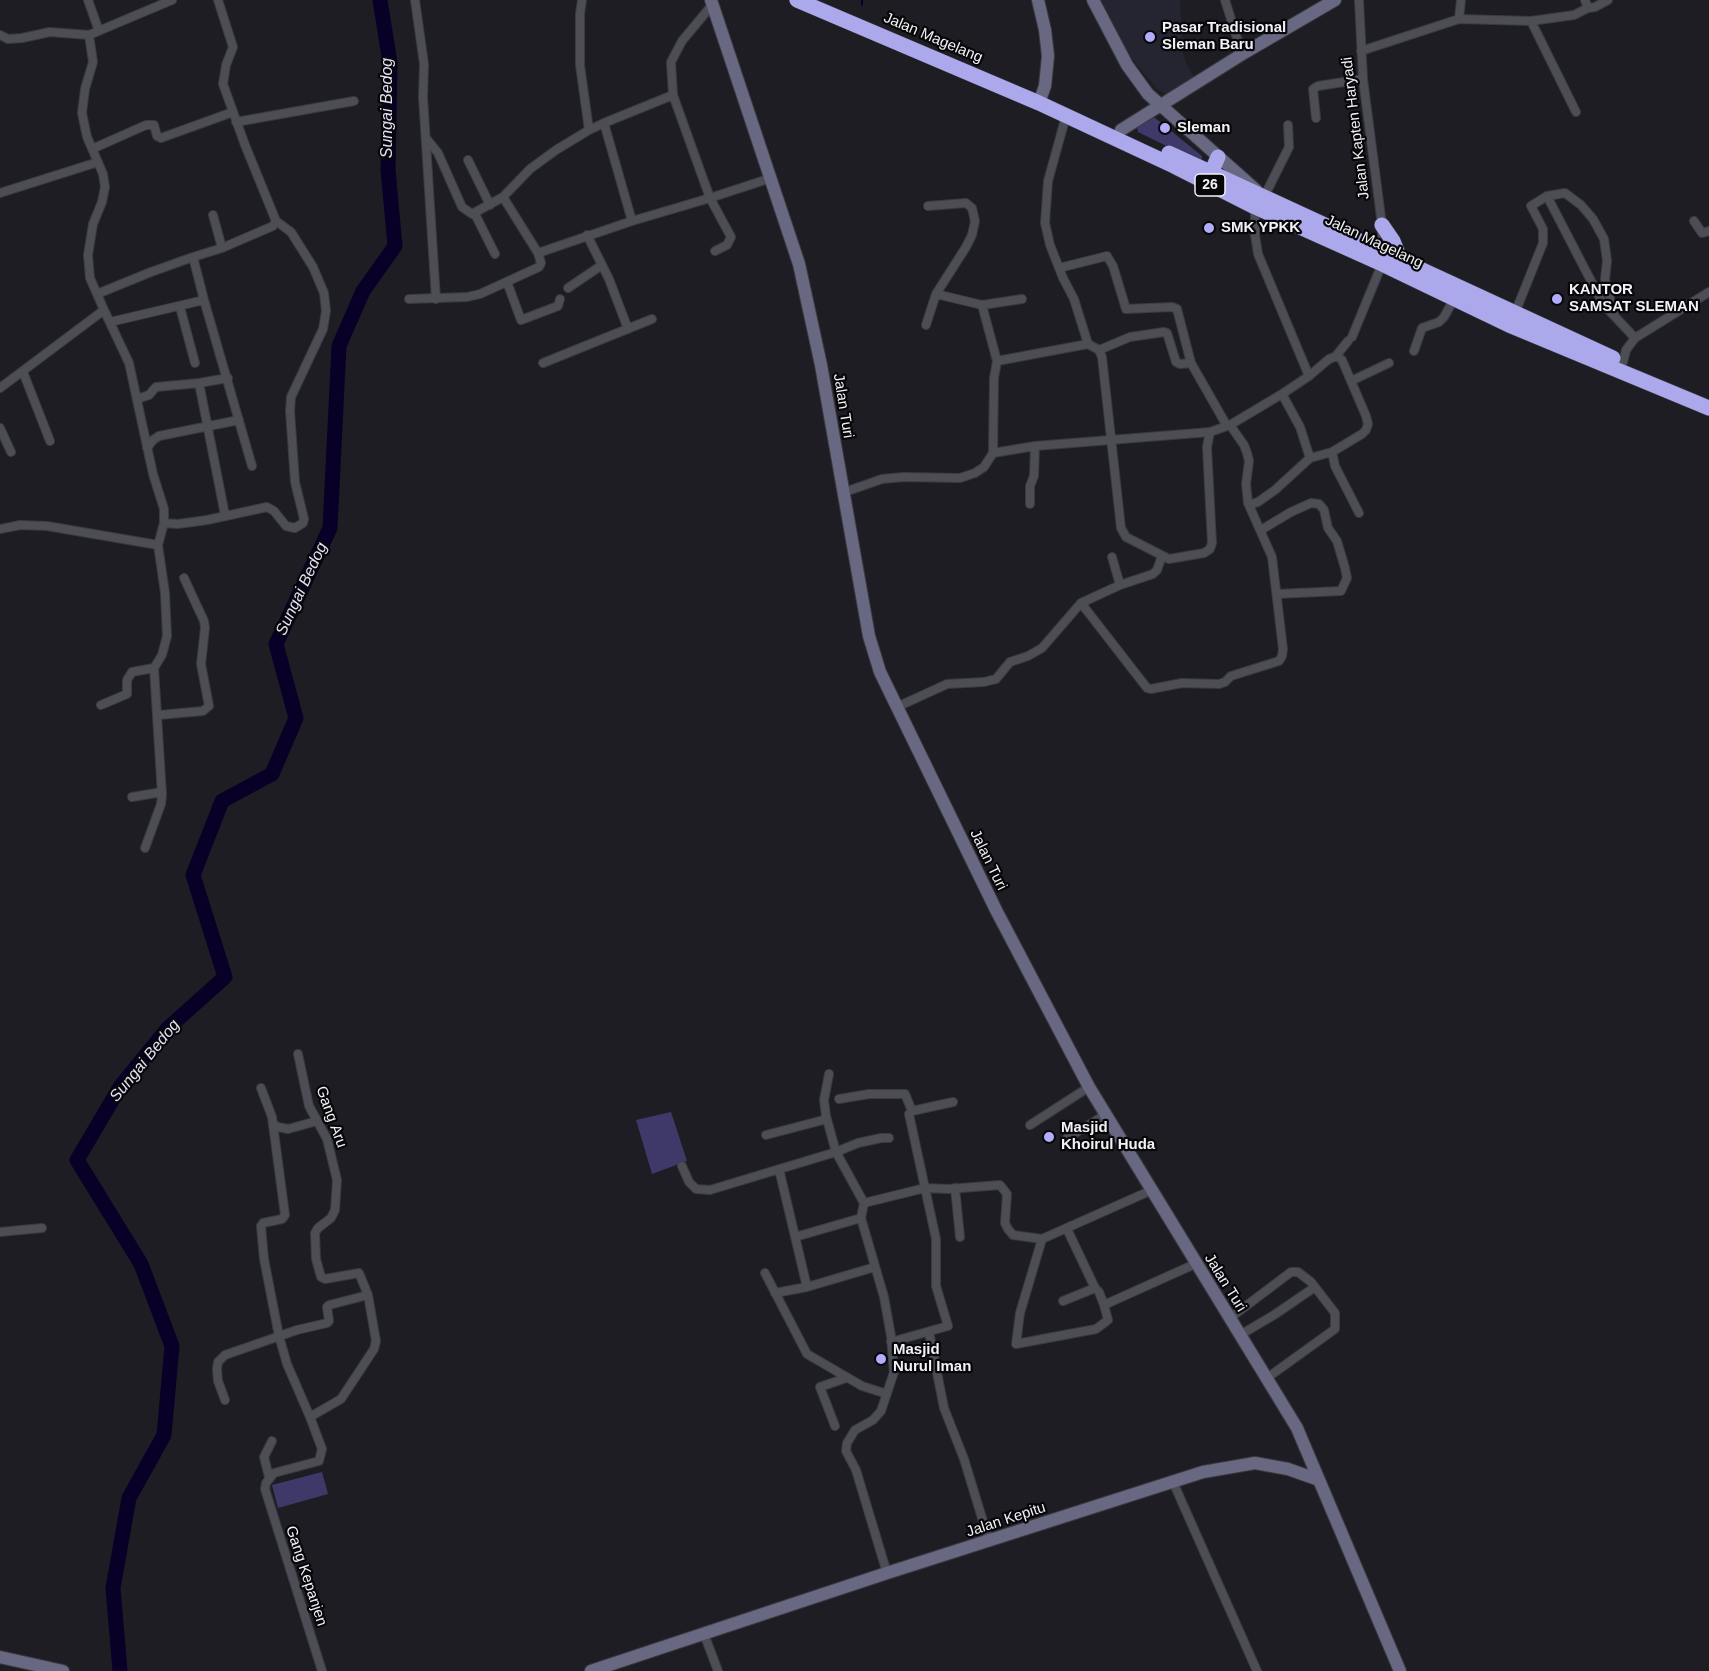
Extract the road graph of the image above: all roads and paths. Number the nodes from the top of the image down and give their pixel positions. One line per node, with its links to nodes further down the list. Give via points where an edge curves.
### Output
1 (88, 0): 19 (street)
2 (172, 0): 19 (street)
3 (218, 0): 30 (street, via 233,47 223,84)
4 (415, 0): 38 (street, via 424,64)
5 (582, 0): 36 (street, via 580,65)
6 (797, 0): 26 (highway, Jalan Magelang / 26)
7 (824, 0): 26 (highway, Jalan Magelang / 26)
8 (1038, 0): 26 (main road, via 1048,56)
9 (1093, 0): 28 (main road, via 1127,65)
10 (1225, 0): 23 (street)
11 (1335, 0): 23 (main road)
12 (1359, 0): 22 (street, Jalan Kapten Haryadi)
13 (1461, 0): 17 (street)
14 (1608, 0): 16 (street, via 1595,7)
15 (711, 3): 25 (street, via 671,62); 44 (main road, Jalan Turi)
16 (1586, 4): 18 (street, via 1574,15)
17 (1459, 19): 18 (street); 22 (street)
18 (1531, 21): 29 (street)
19 (99, 31): 21 (street)
20 (0, 35): 21 (street, via 8,39 50,32)
21 (89, 35): 39 (street, via 93,62 82,113)
22 (1361, 51): 24 (street, Jalan Kapten Haryadi)
23 (1244, 53): 28 (main road)
24 (1363, 79): 32 (street, via 1315,87 1312,92); 57 (street, Jalan Kapten Haryadi)
25 (673, 95): 34 (street); 48 (street)
26 (1041, 99): 31 (highway, Jalan Magelang / 26); 37 (highway, Jalan Magelang / 26)
27 (354, 101): 33 (street)
28 (1158, 106): 37 (main road); 40 (main road)
29 (1576, 111)
30 (233, 112): 33 (street); 39 (street, via 161,138 154,125 146,125)
31 (1066, 116): 49 (highway, Jalan Magelang / 26); 68 (street, via 1048,181 1045,223)
32 (1316, 118)
33 (236, 122): 54 (street)
34 (604, 123): 36 (street); 55 (street)
35 (1288, 125): 49 (street, via 1288,147)
36 (589, 130): 47 (street, via 530,169)
37 (1121, 130): 43 (highway, Jalan Magelang / 26)
38 (426, 138): 52 (street, via 438,153 462,207); 75 (street)
39 (92, 149): 42 (street)
40 (1218, 157): 43 (highway); 49 (main road)
41 (468, 160): 50 (street)
42 (98, 162): 45 (street); 72 (street, via 105,187 88,255 90,278)
43 (1211, 173): 49 (highway, Jalan Magelang / 26)
44 (771, 178): 48 (street); 124 (main road, Jalan Turi, via 801,273)
45 (0, 193)
46 (1547, 196): 83 (street, via 1532,206 1543,229 1543,243); 84 (street, via 1590,282); 84 (street, via 1566,193 1600,229 1607,249 1605,279)
47 (504, 197): 50 (street); 62 (street)
48 (710, 198): 55 (street); 61 (street, via 730,233 727,244)
49 (1259, 202): 65 (highway, Jalan Magelang / 26); 101 (street, via 1255,235 1258,254)
50 (490, 205): 52 (street)
51 (928, 206): 73 (street, via 966,203 972,208 975,221 972,236)
52 (475, 214): 63 (street)
53 (213, 215): 60 (street)
54 (276, 221): 60 (street, via 273,226); 128 (street, via 291,232 313,267 324,293 326,311 323,329 291,397 295,482 304,519 300,526 291,528 267,507)
55 (632, 221): 59 (street)
56 (1694, 221): 58 (street, via 1702,233)
57 (1382, 225): 65 (street, Jalan Kapten Haryadi); 66 (highway)
58 (1709, 231)
59 (587, 235): 62 (street); 67 (street)
60 (222, 248): 64 (street)
61 (715, 251)
62 (538, 253): 69 (street, via 538,267)
63 (495, 254)
64 (193, 257): 72 (street); 79 (street)
65 (1382, 258): 66 (highway, Jalan Magelang / 26); 78 (highway, Jalan Magelang / 26); 93 (street, via 1350,339)
66 (1401, 261): 83 (highway, Jalan Magelang / 26)
67 (602, 265): 70 (street); 88 (street)
68 (1059, 268): 90 (street); 97 (street, via 1107,256 1126,309 1177,309)
69 (507, 282): 75 (street, via 467,297); 76 (street, via 521,320 556,307)
70 (568, 288)
71 (1709, 292): 89 (street)
72 (97, 294): 82 (street)
73 (936, 294): 80 (street); 87 (street)
74 (409, 299): 75 (street)
75 (436, 299)
76 (560, 299)
77 (1022, 299): 80 (street)
78 (1454, 299): 92 (street, via 1439,322 1422,328); 109 (highway, Jalan Magelang / 26)
79 (204, 300): 81 (street); 102 (street)
80 (982, 305): 94 (street)
81 (180, 307): 86 (street); 95 (street)
82 (104, 310): 86 (street); 100 (street)
83 (1515, 313): 99 (highway, Jalan Magelang / 26)
84 (1614, 314): 89 (street)
85 (652, 320): 88 (street)
86 (110, 322): 107 (street, via 129,363)
87 (926, 326)
88 (627, 329): 96 (street)
89 (1635, 338): 99 (street)
90 (1088, 344): 91 (street); 94 (street)
91 (1099, 350): 97 (street, via 1130,337 1164,332 1176,362); 115 (street, via 1104,365)
92 (1414, 351)
93 (1335, 357): 101 (street); 103 (street, via 1342,360)
94 (997, 361): 121 (street)
95 (195, 363)
96 (543, 363)
97 (1191, 363): 111 (street)
98 (1389, 363): 103 (street)
99 (1623, 363): 108 (highway, Jalan Magelang / 26)
100 (23, 372): 105 (street); 116 (street)
101 (1309, 376): 106 (street)
102 (228, 378): 104 (street); 110 (street)
103 (1351, 381): 120 (street, via 1368,424 1362,434)
104 (199, 383): 107 (street, via 156,387 149,395); 112 (street)
105 (0, 388)
106 (1282, 394): 111 (street); 122 (street, via 1300,427)
107 (137, 399): 118 (street)
108 (1709, 400)
109 (1709, 408)
110 (240, 420): 112 (street); 123 (street)
111 (1229, 425): 114 (street); 126 (street, via 1247,453)
112 (206, 426): 118 (street, via 159,436); 128 (street)
113 (0, 428): 119 (street)
114 (1210, 432): 115 (street); 133 (street, via 1210,549 1176,559)
115 (1110, 440): 117 (street); 133 (street, via 1123,533)
116 (50, 441)
117 (1035, 446): 121 (street); 125 (street)
118 (147, 448): 129 (street, via 164,509)
119 (10, 452)
120 (1332, 452): 122 (street); 127 (street)
121 (993, 453): 124 (street, via 984,467 960,478 882,479)
122 (1310, 458): 126 (street, via 1275,490)
123 (252, 466)
124 (842, 493): 141 (main road, Jalan Turi, via 869,636)
125 (1030, 504)
126 (1249, 506): 131 (street)
127 (1359, 513)
128 (225, 514): 129 (street, via 207,520)
129 (164, 523): 132 (street)
130 (0, 529): 132 (street, via 47,526)
131 (1261, 530): 137 (street, via 1272,557); 137 (street, via 1311,503 1319,504 1345,568 1347,578 1341,591)
132 (158, 544): 139 (street, via 167,636)
133 (1162, 556): 136 (street, via 1156,572)
134 (1112, 557): 136 (street)
135 (184, 578): 142 (street, via 204,621 201,664 209,706 203,711)
136 (1120, 585): 138 (street)
137 (1276, 594): 138 (street, via 1283,649 1279,661 1231,676 1219,684 1182,683 1151,689)
138 (1081, 603): 141 (street, via 1042,648 1010,662 999,678 947,684)
139 (154, 668): 140 (street, via 132,672 127,680 127,694); 142 (street)
140 (101, 705)
141 (897, 707): 148 (main road, Jalan Turi, via 996,910)
142 (159, 715): 143 (street)
143 (162, 792): 144 (street); 145 (street)
144 (132, 797)
145 (145, 848)
146 (298, 1053): 155 (street, Gang Aru, via 309,1106)
147 (829, 1074): 154 (street, via 824,1100)
148 (1089, 1087): 153 (main road, Jalan Turi); 157 (street)
149 (261, 1088): 156 (street)
150 (839, 1099): 152 (street, via 904,1094)
151 (953, 1102): 152 (street)
152 (912, 1111): 164 (street, via 909,1114)
153 (1105, 1115): 160 (street); 166 (main road, Jalan Turi)
154 (827, 1119): 158 (street); 161 (street)
155 (317, 1121): 156 (street, via 288,1129); 182 (street, Gang Aru, via 327,1139 337,1180 335,1210 315,1233 321,1277 359,1273)
156 (273, 1124): 188 (street, via 285,1215 261,1226)
157 (1030, 1125)
158 (766, 1135)
159 (889, 1138): 161 (street, via 858,1143)
160 (1067, 1138)
161 (837, 1152): 163 (street); 167 (street)
162 (682, 1166): 163 (street, via 688,1182 696,1189 710,1190)
163 (779, 1169): 172 (street)
164 (925, 1188): 165 (street); 167 (street); 186 (street, via 937,1245 936,1286 948,1326)
165 (955, 1188): 173 (street); 174 (street, via 1000,1185 1007,1194 1008,1229 1013,1235)
166 (1152, 1190): 170 (street); 175 (main road, Jalan Turi)
167 (864, 1203): 168 (street)
168 (861, 1218): 172 (street); 176 (street)
169 (42, 1228): 171 (street)
170 (1067, 1229): 174 (street); 180 (street)
171 (0, 1232)
172 (795, 1237): 178 (street)
173 (960, 1238)
174 (1042, 1239): 184 (street, via 1020,1313 1016,1344 1096,1329 1108,1320)
175 (1195, 1263): 184 (street); 185 (main road, Jalan Turi)
176 (875, 1267): 178 (street); 189 (street)
177 (765, 1273): 181 (street)
178 (807, 1287): 181 (street)
179 (1315, 1287): 185 (street, via 1303,1274 1291,1272); 187 (street); 191 (street, via 1335,1313 1335,1329)
180 (1095, 1288): 183 (street); 184 (street)
181 (775, 1293): 190 (street, via 807,1354)
182 (368, 1296): 188 (street, via 329,1305 327,1323); 194 (street, via 374,1349 341,1399)
183 (1063, 1301)
184 (1104, 1305)
185 (1230, 1318): 187 (main road, Jalan Turi)
186 (929, 1332): 189 (street); 202 (street, via 944,1408)
187 (1240, 1335): 191 (main road, Jalan Turi)
188 (279, 1336): 193 (street, via 225,1355 218,1362 218,1381); 194 (street)
189 (891, 1342): 192 (street, via 894,1372)
190 (846, 1378): 192 (street); 195 (street, via 820,1388)
191 (1267, 1378): 197 (main road, Jalan Turi)
192 (887, 1394): 203 (street, via 881,1411 855,1430 846,1451 856,1470)
193 (225, 1400)
194 (310, 1417): 199 (street, via 322,1449 320,1460)
195 (835, 1426)
196 (272, 1441): 199 (street, via 264,1457)
197 (1310, 1456): 198 (main road, via 1305,1467); 200 (main road, Jalan Turi)
198 (1288, 1469): 200 (main road, Jalan Kepitu); 201 (main road, Jalan Kepitu, via 1255,1463)
199 (270, 1477): 207 (street, Gang Kepanjen, via 264,1489)
200 (1319, 1480): 211 (main road, Jalan Turi)
201 (1173, 1482): 202 (main road, Jalan Kepitu); 210 (street)
202 (988, 1541): 203 (main road, Jalan Kepitu)
203 (887, 1573): 204 (main road, Jalan Kepitu)
204 (704, 1634): 208 (main road, Jalan Kepitu); 209 (street)
205 (0, 1657): 206 (main road)
206 (63, 1671)
207 (322, 1671)
208 (591, 1671)
209 (718, 1671)
210 (1257, 1671)
211 (1400, 1671)

